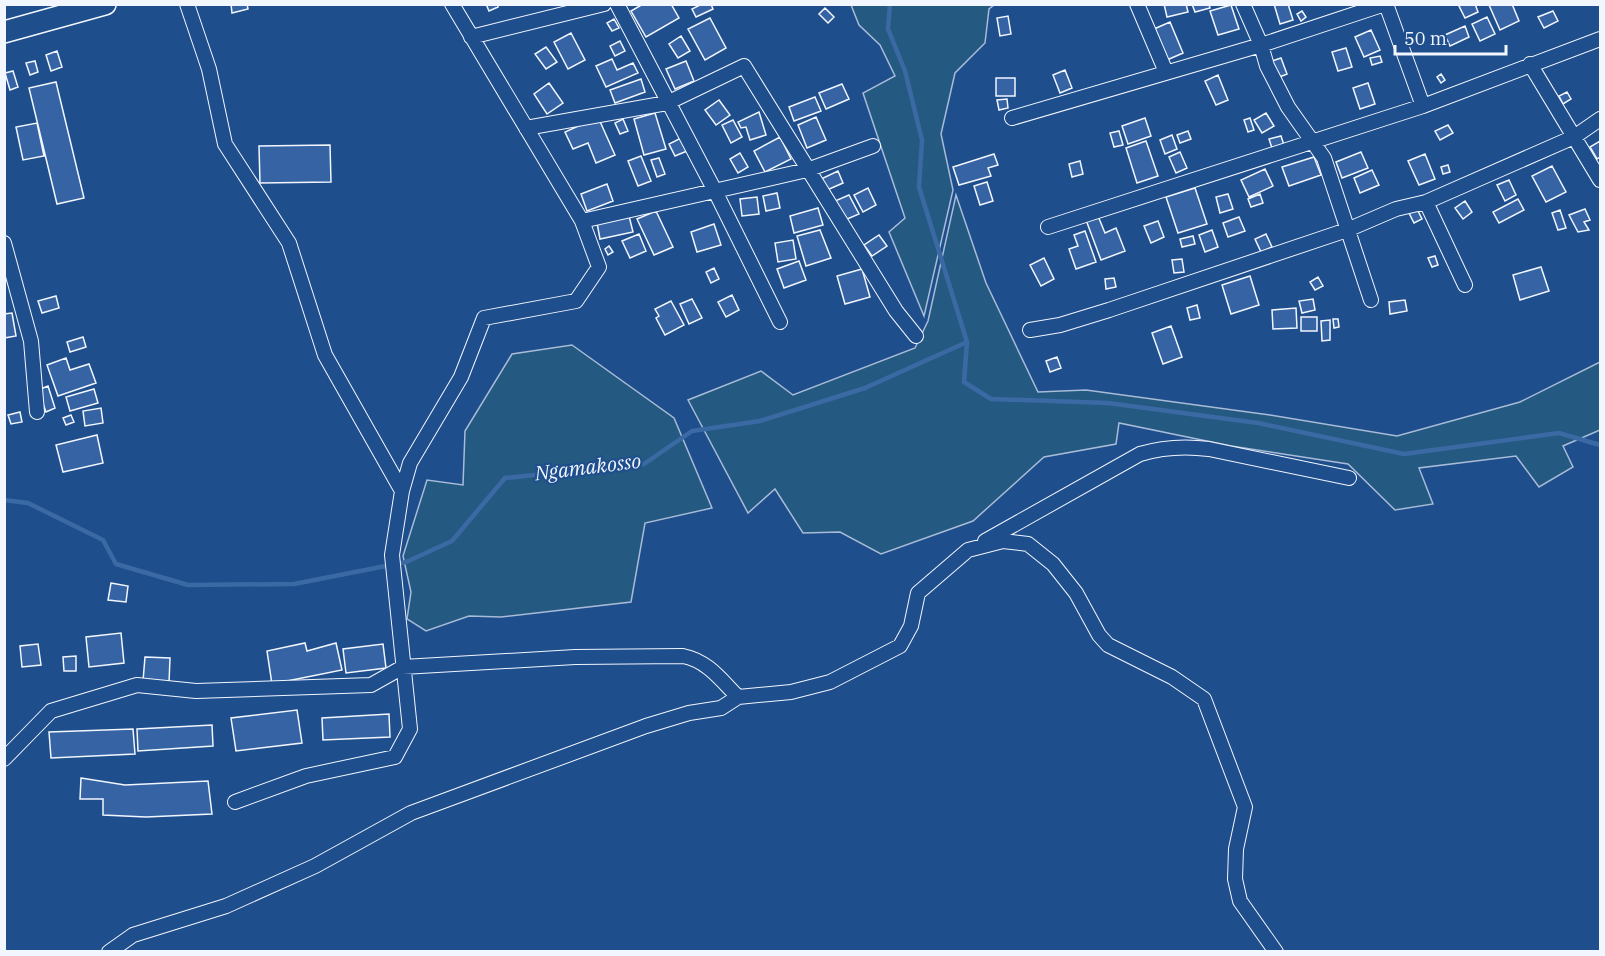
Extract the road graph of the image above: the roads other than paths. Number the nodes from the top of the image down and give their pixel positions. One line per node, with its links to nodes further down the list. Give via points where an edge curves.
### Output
1 (105, 4): 9 (main road)
2 (187, 4): 40 (street, via 209,69 225,144 289,243 325,356)
3 (452, 4): 11 (street)
4 (604, 4): 11 (street)
5 (617, 4): 16 (street)
6 (1137, 4): 15 (street)
7 (1244, 4): 13 (street)
8 (1385, 4): 13 (street); 17 (street)
9 (52, 11): 10 (main road)
10 (4, 32)
11 (471, 37): 20 (street)
12 (1600, 39): 14 (street)
13 (1261, 45): 15 (street); 22 (street, via 1288,107)
14 (1530, 64): 17 (street); 21 (street)
15 (1166, 72): 18 (street)
16 (667, 103): 20 (street); 24 (street, via 744,66); 26 (street)
17 (1423, 106): 22 (street)
18 (1012, 118)
19 (1600, 119): 21 (street)
20 (526, 128): 28 (street)
21 (1574, 137): 25 (street); 27 (street)
22 (1313, 143): 29 (street); 30 (street, via 1324,158)
23 (873, 146): 24 (street)
24 (807, 170): 26 (street); 37 (street)
25 (1600, 179)
26 (716, 191): 28 (street); 35 (street)
27 (1426, 202): 30 (street, via 1396,209); 33 (street)
28 (582, 221): 40 (street, via 599,267 582,293 576,301 484,318 461,377 410,463)
29 (1048, 227)
30 (1347, 230): 34 (street); 36 (street, via 1109,310)
31 (4, 243): 32 (street)
32 (9, 272): 38 (street, via 31,341)
33 (1465, 285)
34 (1371, 300)
35 (780, 322)
36 (1030, 330)
37 (916, 336)
38 (37, 412)
39 (1349, 478): 41 (street, via 1209,449 1152,450)
40 (402, 492): 42 (street, via 392,555)
41 (968, 550): 43 (street, via 918,593 911,626 900,646 830,682 791,692); 47 (street, via 1003,541 1028,544 1053,564 1076,593 1108,645 1172,677 1204,699 1245,807 1236,849 1235,879 1240,901)
42 (403, 667): 43 (street, via 575,657 683,656 709,667); 44 (street, via 371,685 196,691 137,685 51,711); 45 (street, via 410,729 395,757 306,776)
43 (738, 698): 46 (street, via 721,708 646,726 411,813 315,866 217,909 133,935)
44 (4, 759)
45 (235, 802)
46 (117, 950)
47 (1276, 951)

